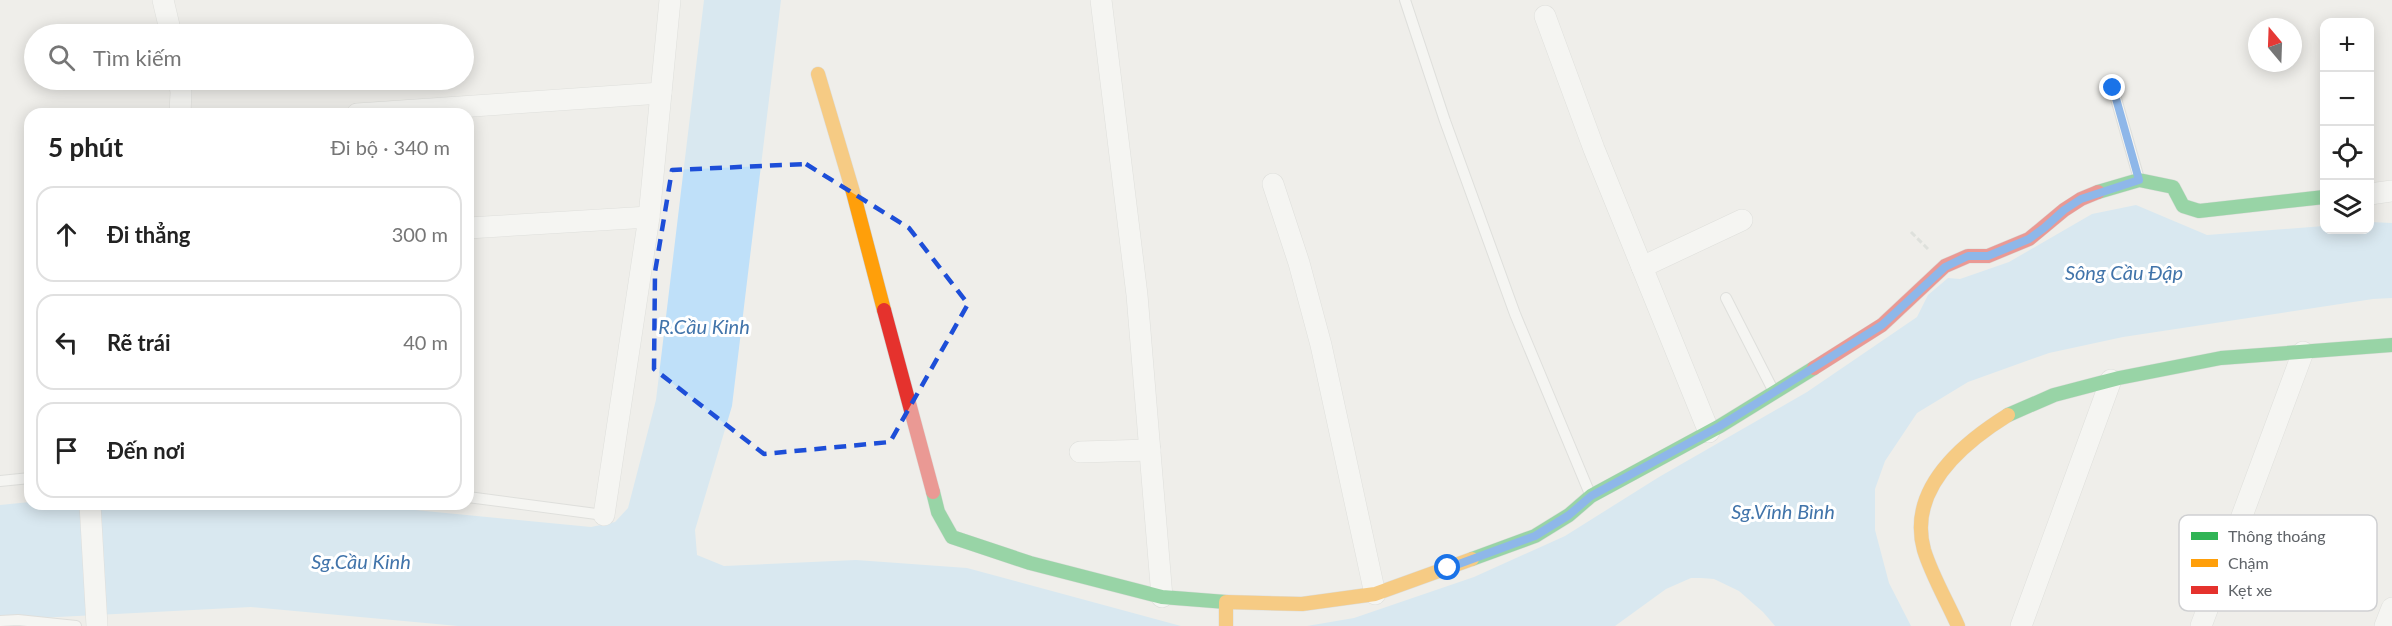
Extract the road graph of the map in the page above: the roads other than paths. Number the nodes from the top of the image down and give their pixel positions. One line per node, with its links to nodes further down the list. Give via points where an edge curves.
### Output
1 (163, 0): 6 (street)
2 (670, 0): 10 (street)
3 (1101, 0): 28 (street, via 1137,295)
4 (1405, 0): 32 (lane, via 1515,314)
5 (1545, 16): 21 (street)
6 (169, 24)
7 (818, 74): 38 (street, via 938,512 952,537 1030,563)
8 (2113, 88): 13 (lane)
9 (182, 90): 11 (street)
10 (661, 93): 12 (street); 18 (street)
11 (181, 108)
12 (444, 108)
13 (2139, 180): 17 (street, via 2173,187 2183,206 2199,211); 26 (street, via 2081,199 2029,239 1988,256 1968,256 1945,267 1882,325)
14 (1273, 184): 37 (street, via 1320,345)
15 (2392, 191): 16 (street)
16 (2374, 193)
17 (2320, 197)
18 (649, 217): 20 (street); 35 (street)
19 (1742, 220): 21 (street)
20 (474, 228)
21 (1641, 267): 27 (street)
22 (1726, 298): 26 (lane)
23 (2392, 345): 24 (street)
24 (2303, 352): 25 (street, via 2221,358); 36 (street)
25 (2111, 380): 46 (street, via 2054,394 1982,430 1947,463 1927,495 1922,523 1924,549); 47 (street)
26 (1774, 393): 27 (street)
27 (1709, 432): 32 (street)
28 (1150, 450): 29 (street); 38 (street)
29 (1080, 452)
30 (24, 479): 31 (lane)
31 (0, 481)
32 (1591, 496): 37 (street, via 1535,536)
33 (474, 497): 35 (lane)
34 (90, 510): 42 (street)
35 (604, 515)
36 (2242, 515)
37 (1375, 594): 39 (street, via 1302,604)
38 (1162, 597): 39 (street)
39 (1226, 602): 45 (street)
40 (2392, 608): 49 (street)
41 (2207, 611): 48 (street)
42 (97, 619)
43 (0, 621): 44 (lane)
44 (76, 626)
45 (1226, 626)
46 (1958, 626)
47 (2021, 626)
48 (2201, 626)
49 (2385, 626)

